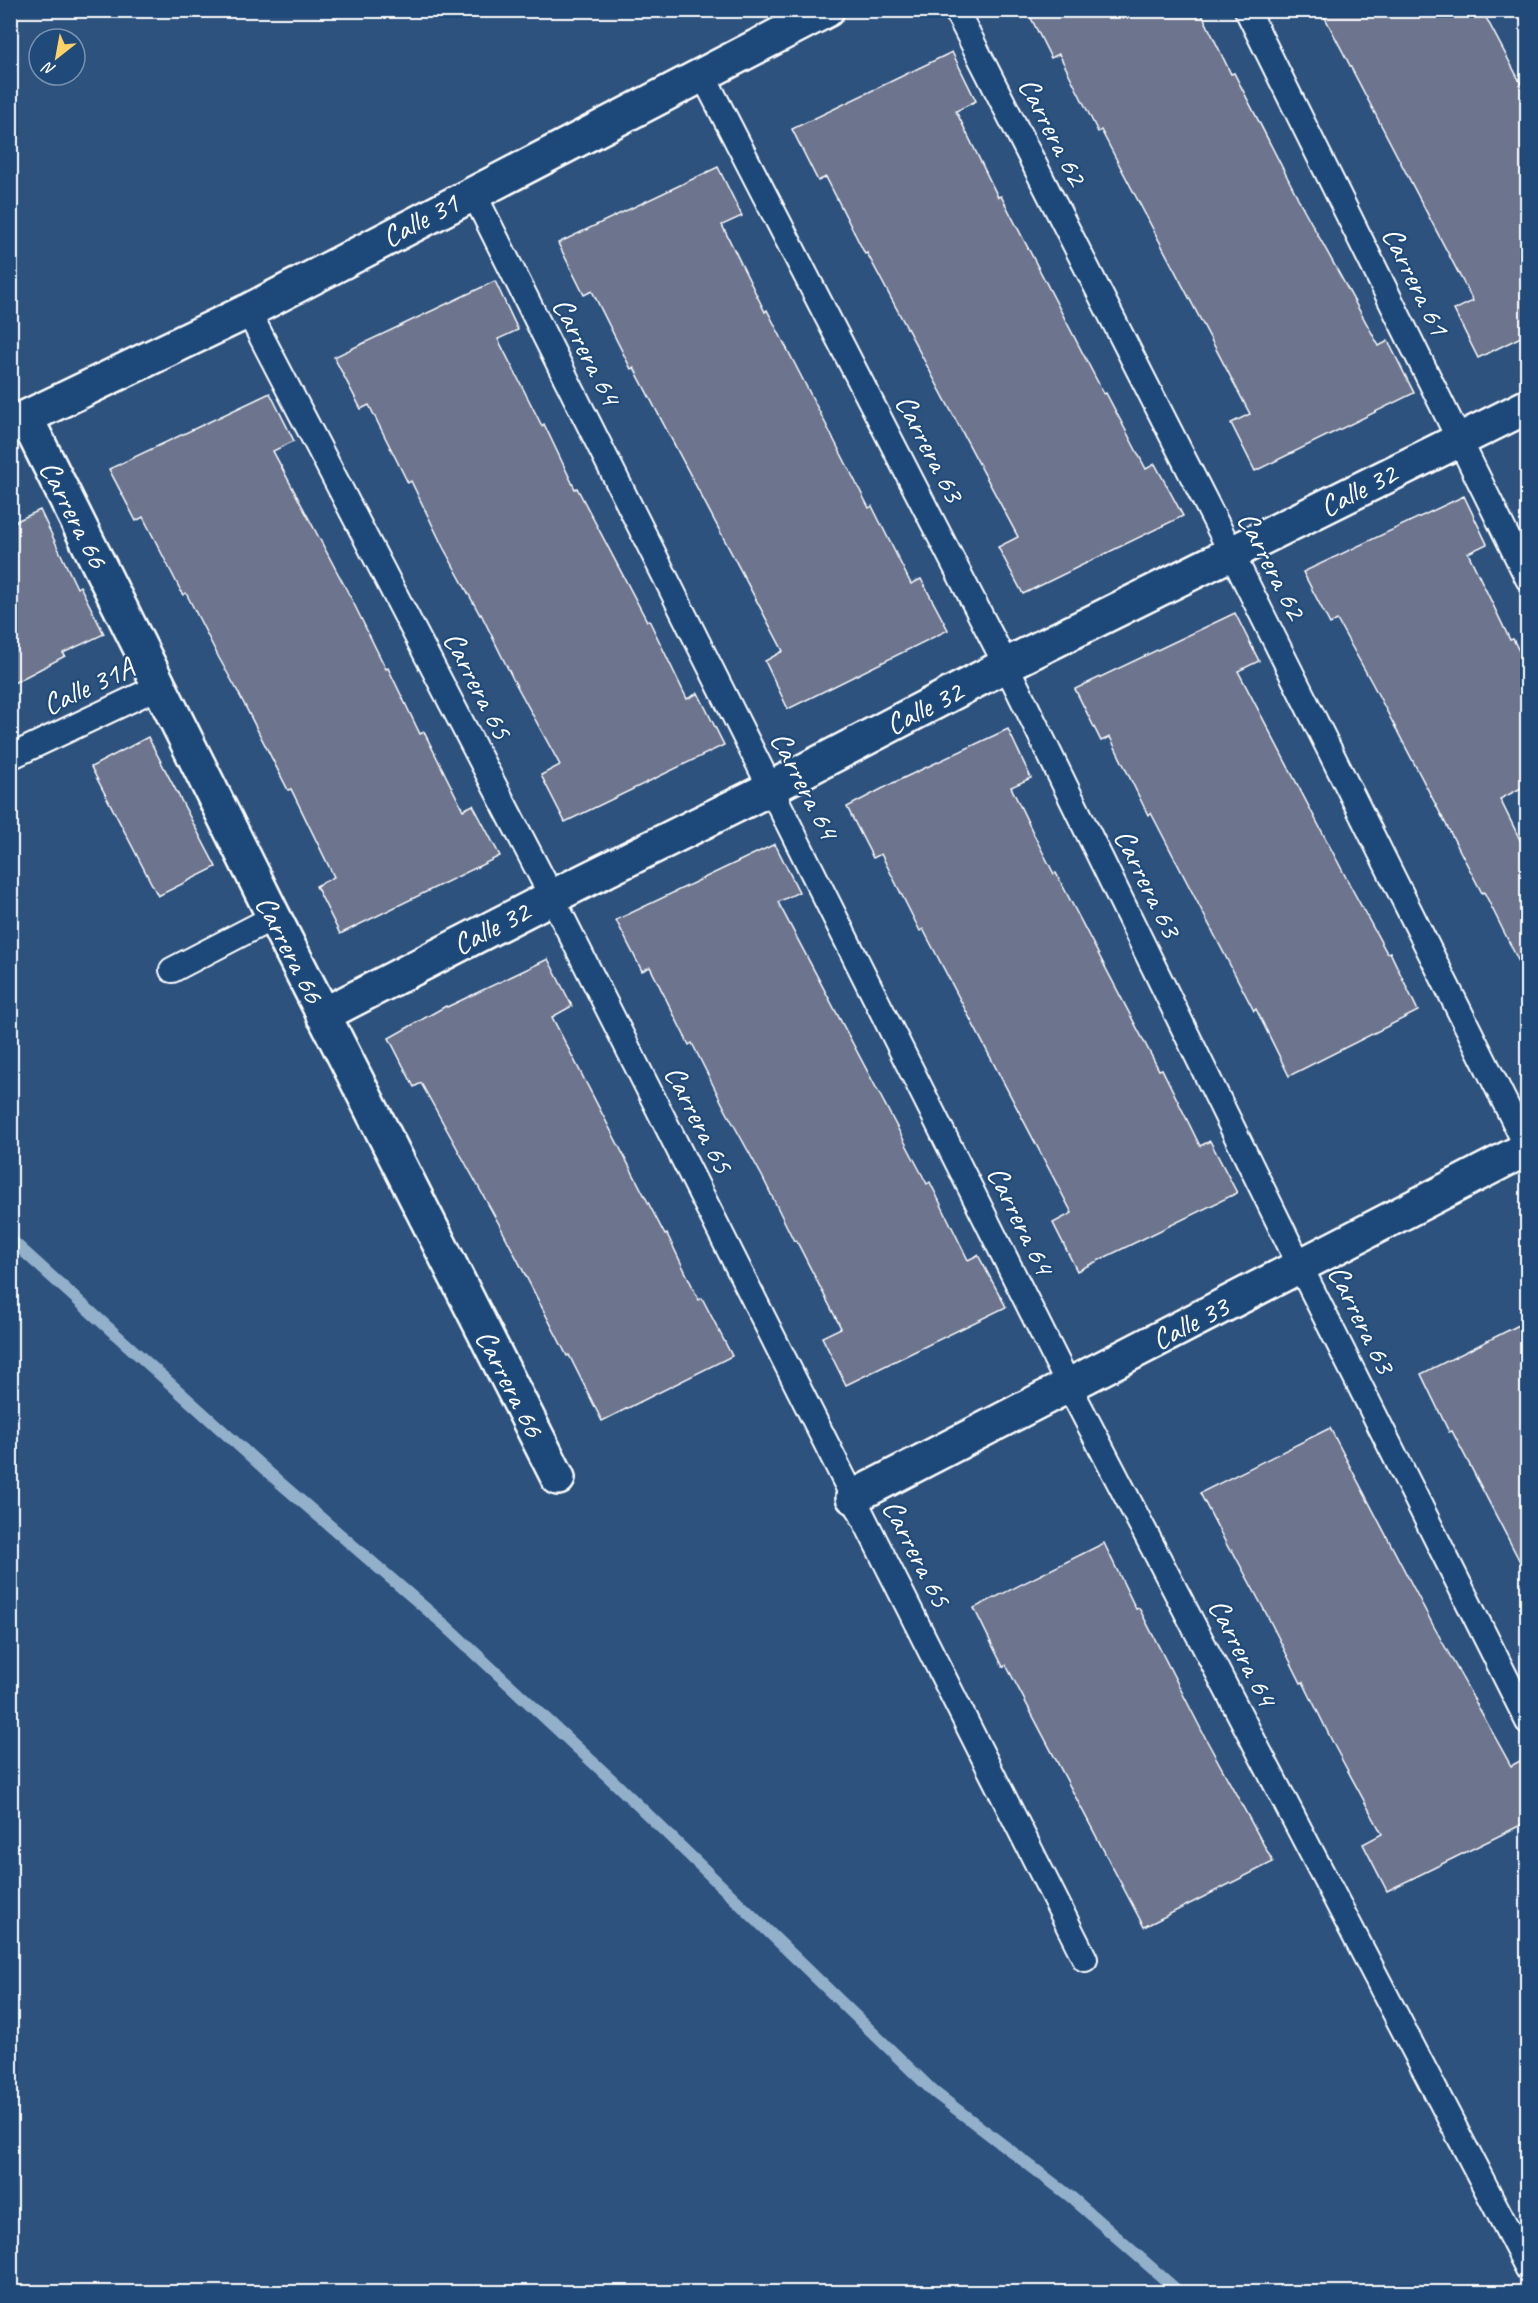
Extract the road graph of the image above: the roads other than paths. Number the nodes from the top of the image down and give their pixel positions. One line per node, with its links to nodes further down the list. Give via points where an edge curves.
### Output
1 (827, 10): 4 (street, Calle 31)
2 (956, 10): 10 (lane, Carrera 62)
3 (1247, 10): 9 (lane, Carrera 61)
4 (703, 75): 5 (street, Calle 31); 12 (lane, Carrera 63)
5 (473, 192): 6 (street, Calle 31); 15 (lane, Carrera 64)
6 (248, 311): 8 (street, Calle 31); 16 (lane, Carrera 65)
7 (1527, 406): 9 (street, Calle 32)
8 (18, 421): 13 (street, Carrera 66)
9 (1460, 439): 10 (street, Calle 32); 11 (lane, Carrera 61)
10 (1232, 554): 12 (street, Calle 32); 20 (lane, Carrera 62)
11 (1527, 579)
12 (1006, 665): 15 (street, Calle 32); 21 (lane, Carrera 63)
13 (160, 686): 14 (lane, Calle 31A); 17 (street, Carrera 66)
14 (10, 757)
15 (771, 788): 16 (street, Calle 32); 22 (lane, Carrera 64)
16 (552, 897): 19 (street, Calle 32); 24 (lane, Carrera 65)
17 (274, 917): 18 (lane); 19 (street, Carrera 66)
18 (172, 970)
19 (323, 1015): 23 (street, Carrera 66)
20 (1527, 1149): 21 (street, Calle 33)
21 (1300, 1266): 22 (street, Calle 33); 25 (lane, Carrera 63)
22 (1069, 1386): 24 (street, Calle 33); 27 (lane, Carrera 64)
23 (558, 1478)
24 (853, 1497): 26 (lane, Carrera 65)
25 (1527, 1722)
26 (1085, 1959)
27 (1527, 2269)

